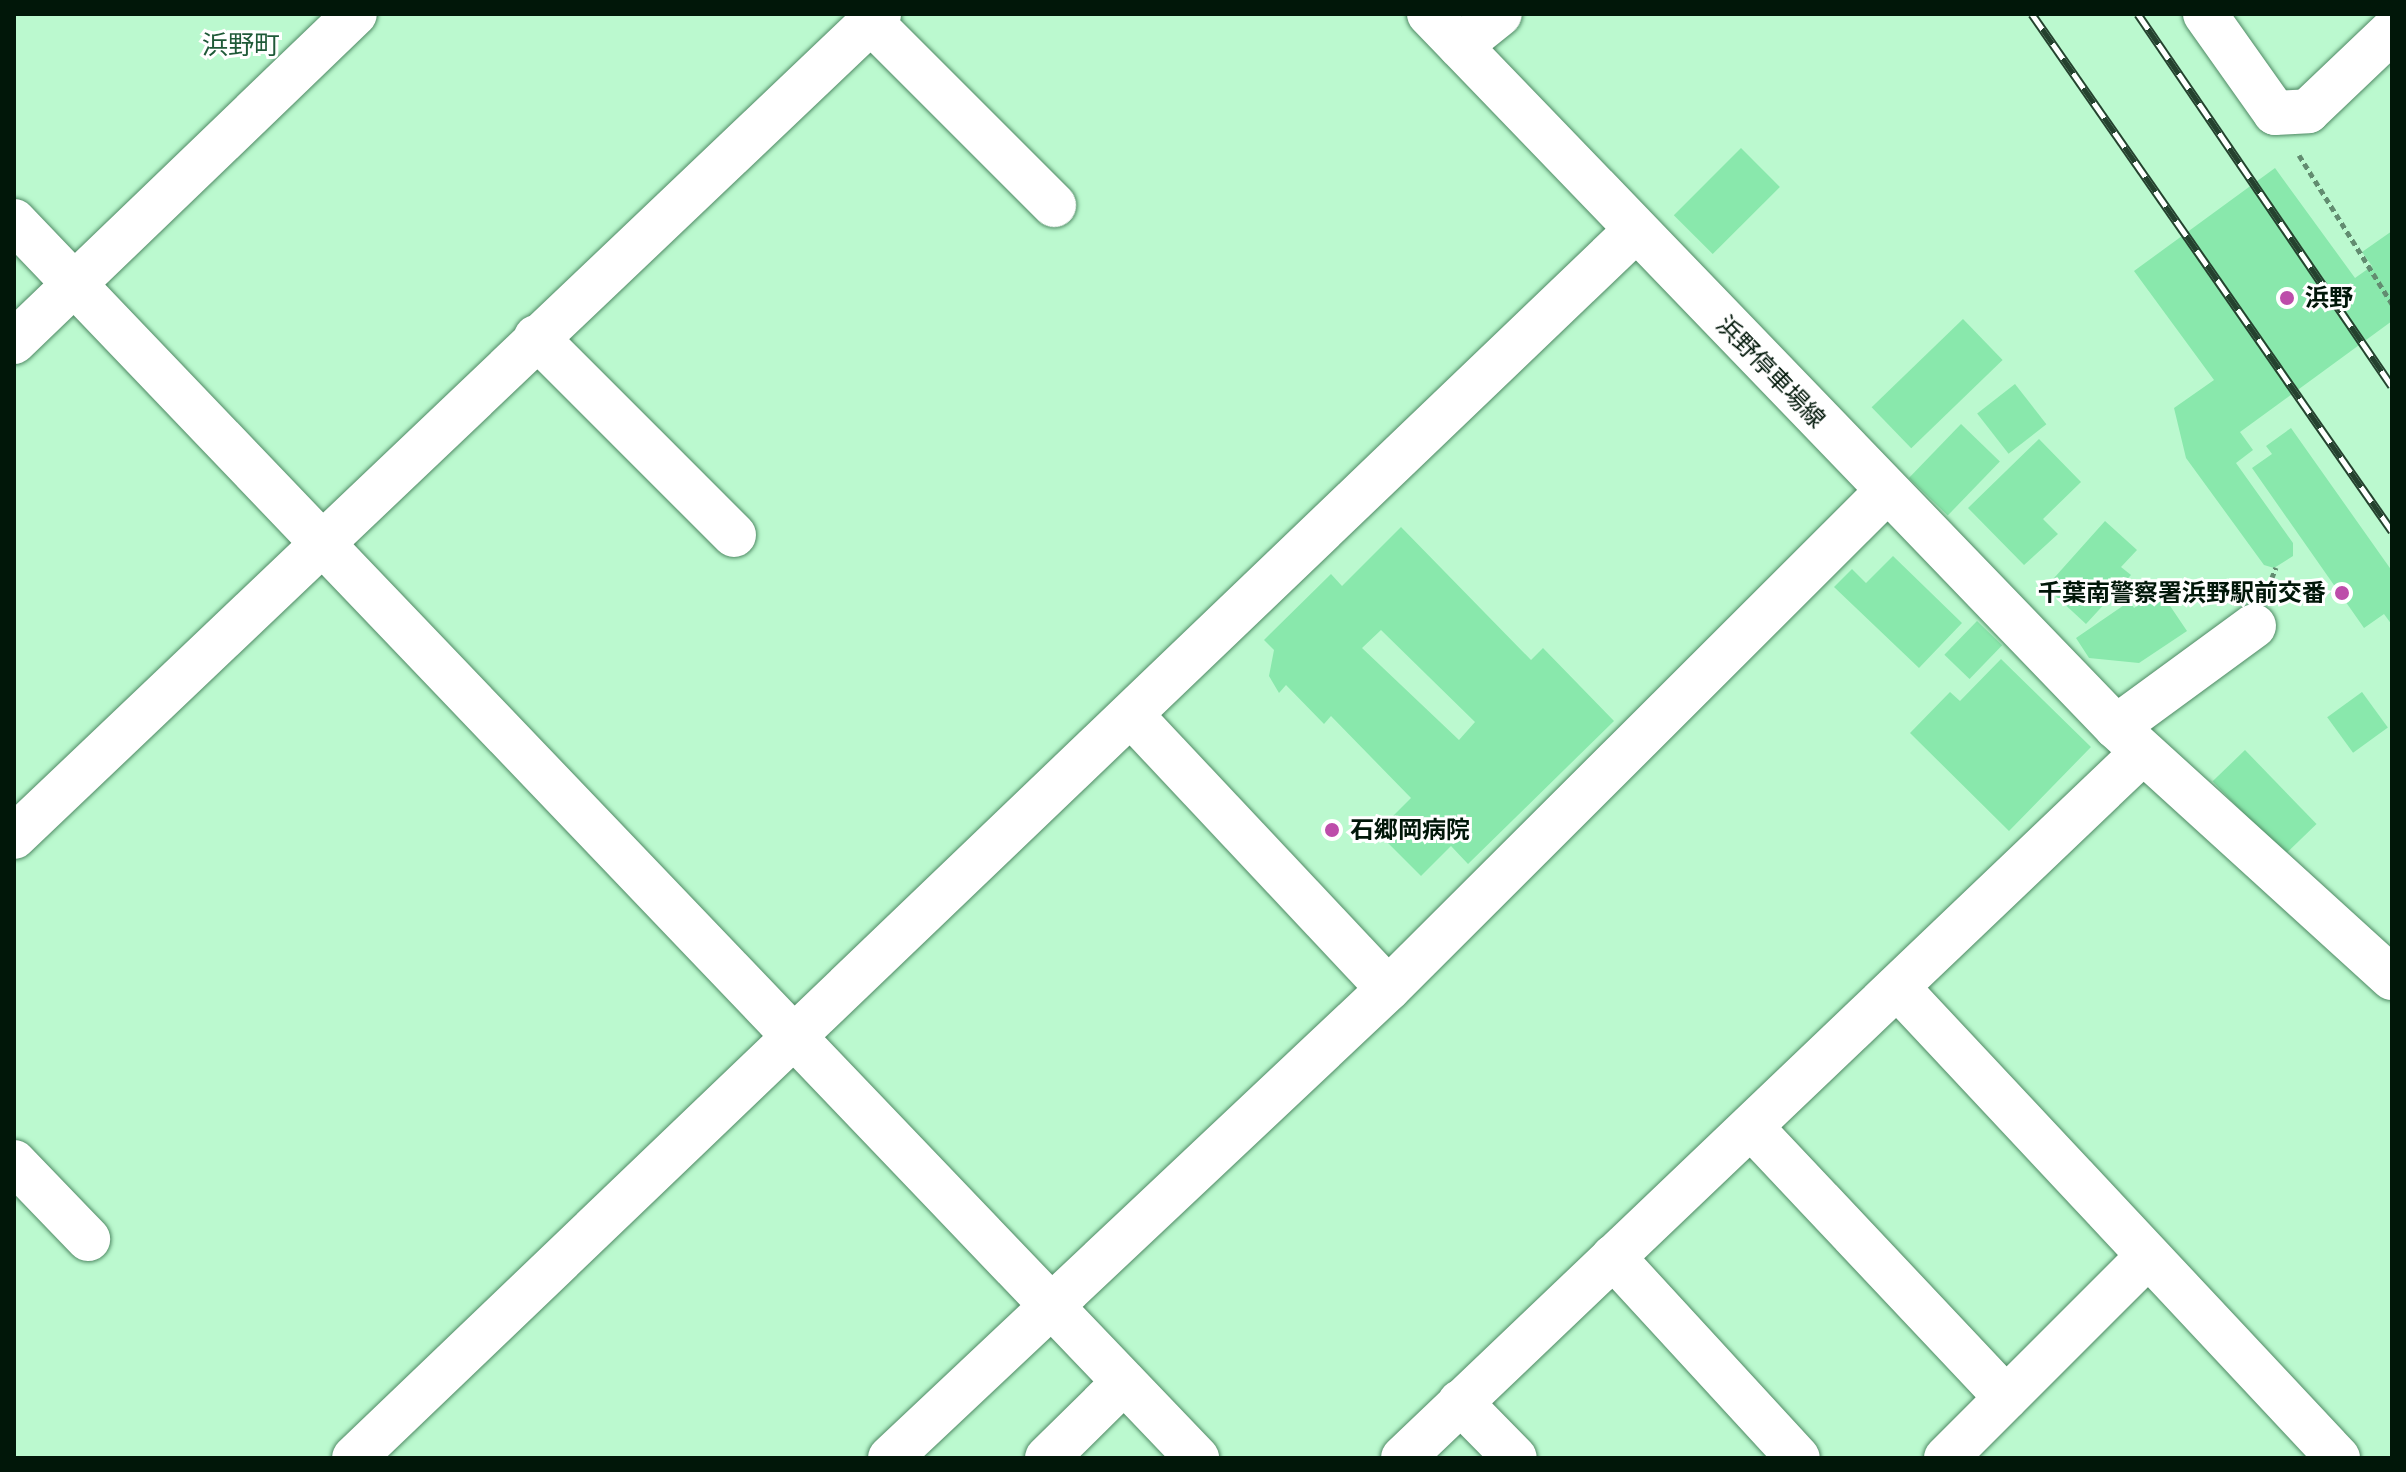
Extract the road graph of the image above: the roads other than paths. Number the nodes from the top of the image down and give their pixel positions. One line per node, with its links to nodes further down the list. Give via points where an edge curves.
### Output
1 (355, 14): 11 (street)
2 (1429, 14): 7 (street, 浜野停車場線)
3 (1500, 14): 7 (street)
4 (2205, 14): 6 (street, via 2275,113 2308,111)
5 (875, 18): 8 (street); 12 (street)
6 (2392, 31)
7 (1460, 46): 10 (street, 浜野停車場線)
8 (1054, 205)
9 (14, 221): 11 (street)
10 (1635, 231): 14 (street, 浜野停車場線); 18 (street)
11 (75, 283): 13 (street); 16 (street)
12 (536, 337): 15 (street); 16 (street)
13 (14, 342)
14 (1886, 492): 19 (street, 浜野停車場線); 23 (street)
15 (734, 535)
16 (320, 540): 20 (street); 24 (street)
17 (2254, 626): 19 (street)
18 (1132, 716): 23 (street); 24 (street)
19 (2129, 740): 21 (street, 浜野停車場線); 22 (street)
20 (14, 837)
21 (2392, 978)
22 (1898, 988): 25 (street); 29 (street)
23 (1388, 989): 30 (street)
24 (795, 1035): 30 (street); 35 (street)
25 (1751, 1127): 28 (street); 32 (street)
26 (14, 1162): 27 (street)
27 (88, 1239)
28 (1613, 1257): 33 (street); 40 (street)
29 (2146, 1258): 32 (street); 42 (street)
30 (1051, 1305): 31 (street); 36 (street)
31 (1124, 1382): 34 (street); 37 (street)
32 (2006, 1398): 41 (street)
33 (1460, 1402): 38 (street); 39 (street)
34 (1187, 1455)
35 (354, 1458)
36 (890, 1458)
37 (1047, 1458)
38 (1403, 1458)
39 (1515, 1458)
40 (1798, 1458)
41 (1946, 1458)
42 (2338, 1458)

